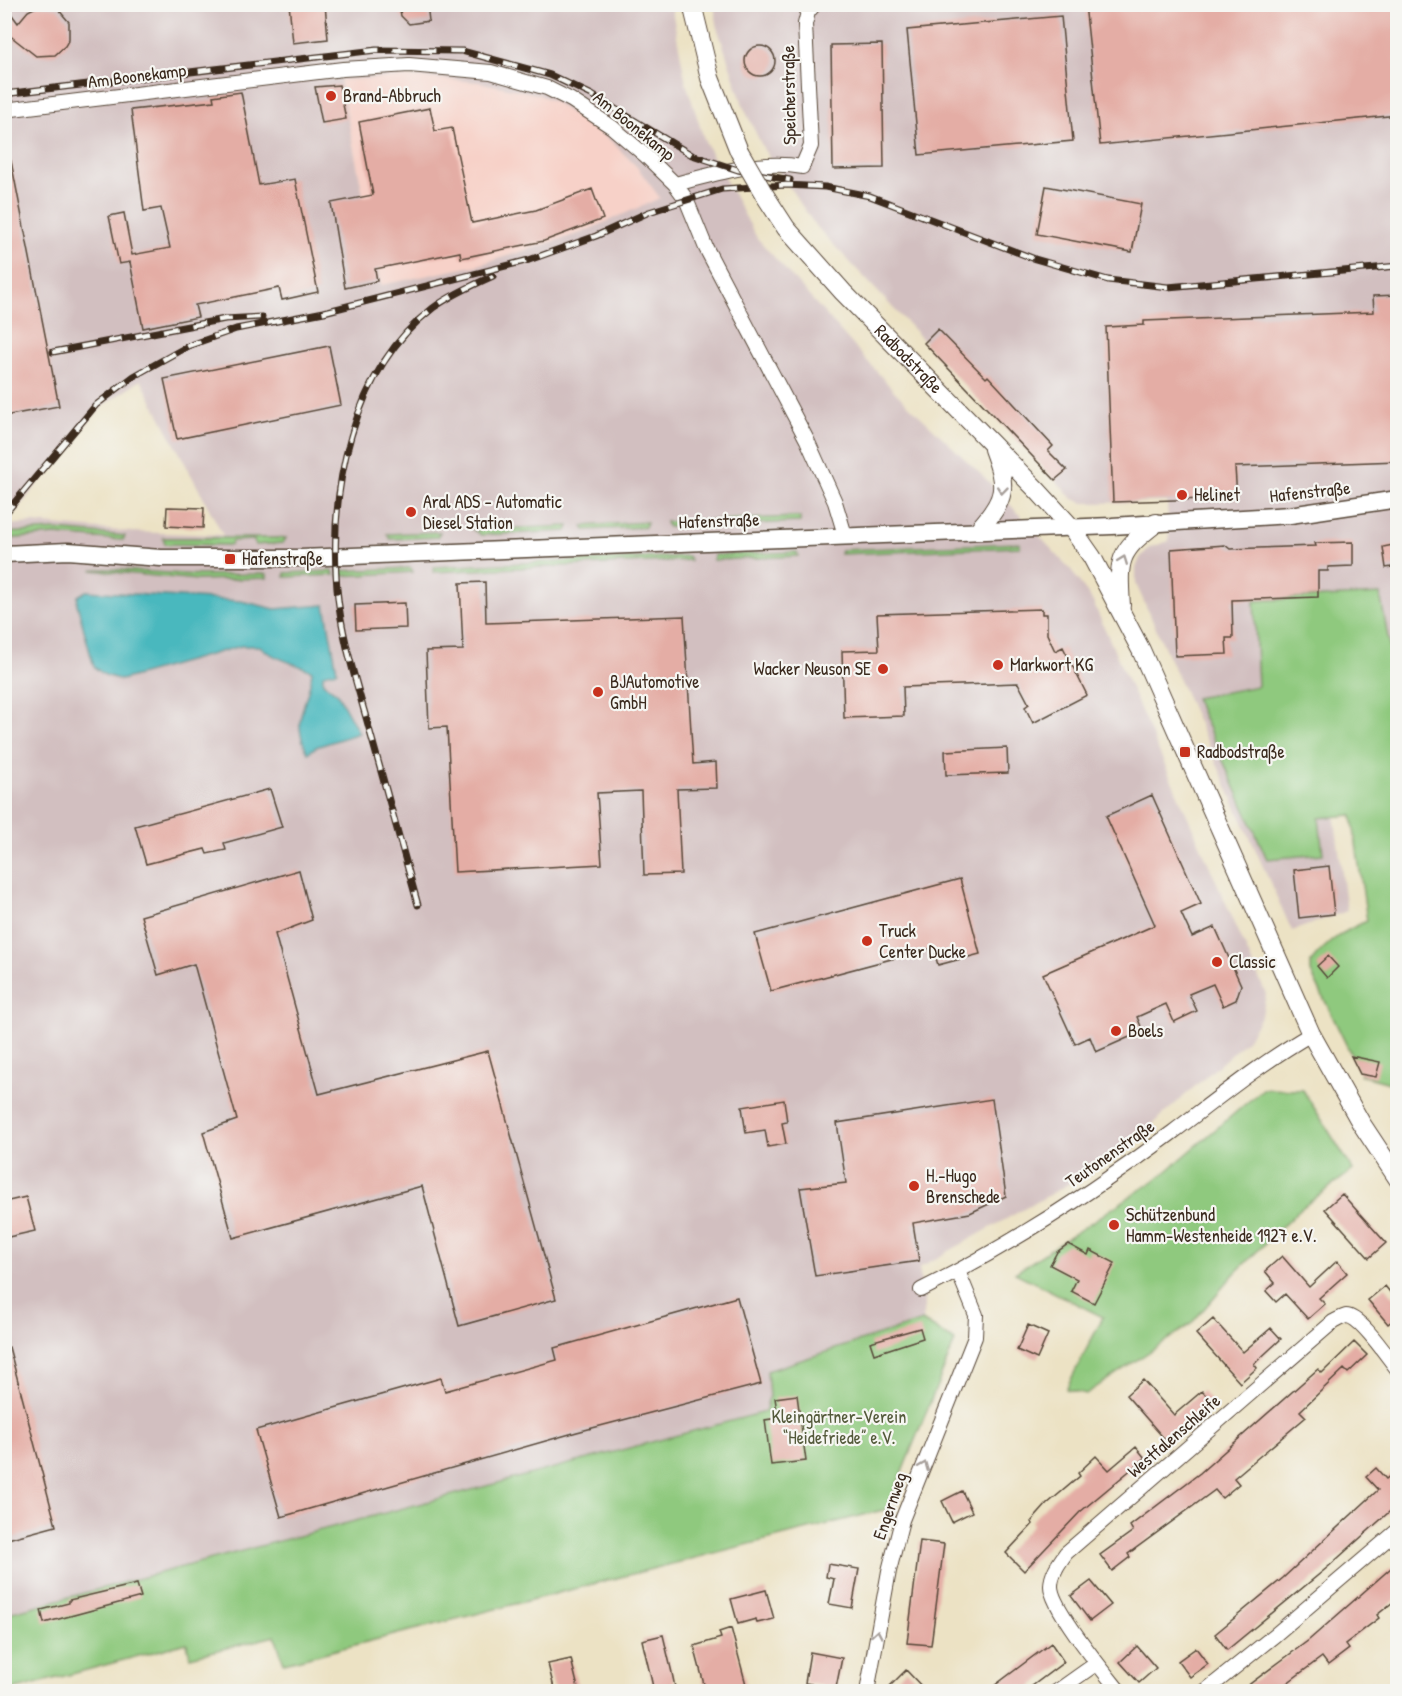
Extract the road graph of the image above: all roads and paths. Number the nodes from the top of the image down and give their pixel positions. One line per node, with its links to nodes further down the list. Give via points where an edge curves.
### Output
1 (814, 4): 4 (street, Speicherstraße, via 806,24 811,146 802,167 786,164 738,170)
2 (693, 8): 5 (main road, Radbodstraße, bridge, via 710,78 739,151 786,228)
3 (4, 110): 4 (street, Am Boonekamp, via 343,69 410,65 456,68 491,72 571,100 612,127)
4 (675, 184): 10 (street, Am Boonekamp, via 807,440 836,502)
5 (992, 444): 8 (main road, Radbodstraße); 9 (main road, one-way to 9, via 1002,473 1003,493)
6 (1398, 499): 7 (street, Hafenstraße, via 1290,515)
7 (1156, 523): 8 (street, Hafenstraße); 12 (main road, one-way to 7, via 1120,561 1137,538)
8 (1071, 527): 9 (street, Hafenstraße); 12 (main road, Radbodstraße)
9 (979, 530): 10 (street, Hafenstraße)
10 (845, 536): 11 (street, Hafenstraße, via 281,559 161,558 68,551)
11 (4, 554)
12 (1121, 610): 13 (main road, Radbodstraße)
13 (1311, 1034): 14 (main road, Radbodstraße); 15 (street, Teutonenstraße, via 1229,1087 1083,1195)
14 (1398, 1179)
15 (958, 1271): 16 (street, Teutonenstraße); 20 (street, Engernweg, one-way to 15, via 902,1520 975,1337 976,1315)
16 (921, 1290)
17 (1398, 1370): 19 (street, Westfalenschleife, via 1354,1318 1345,1316 1333,1322 1066,1553 1052,1577 1053,1597)
18 (1398, 1530): 23 (street)
19 (1097, 1663): 21 (street); 22 (street, Westfalenschleife)
20 (867, 1692)
21 (1056, 1692)
22 (1120, 1692)
23 (1204, 1692)

